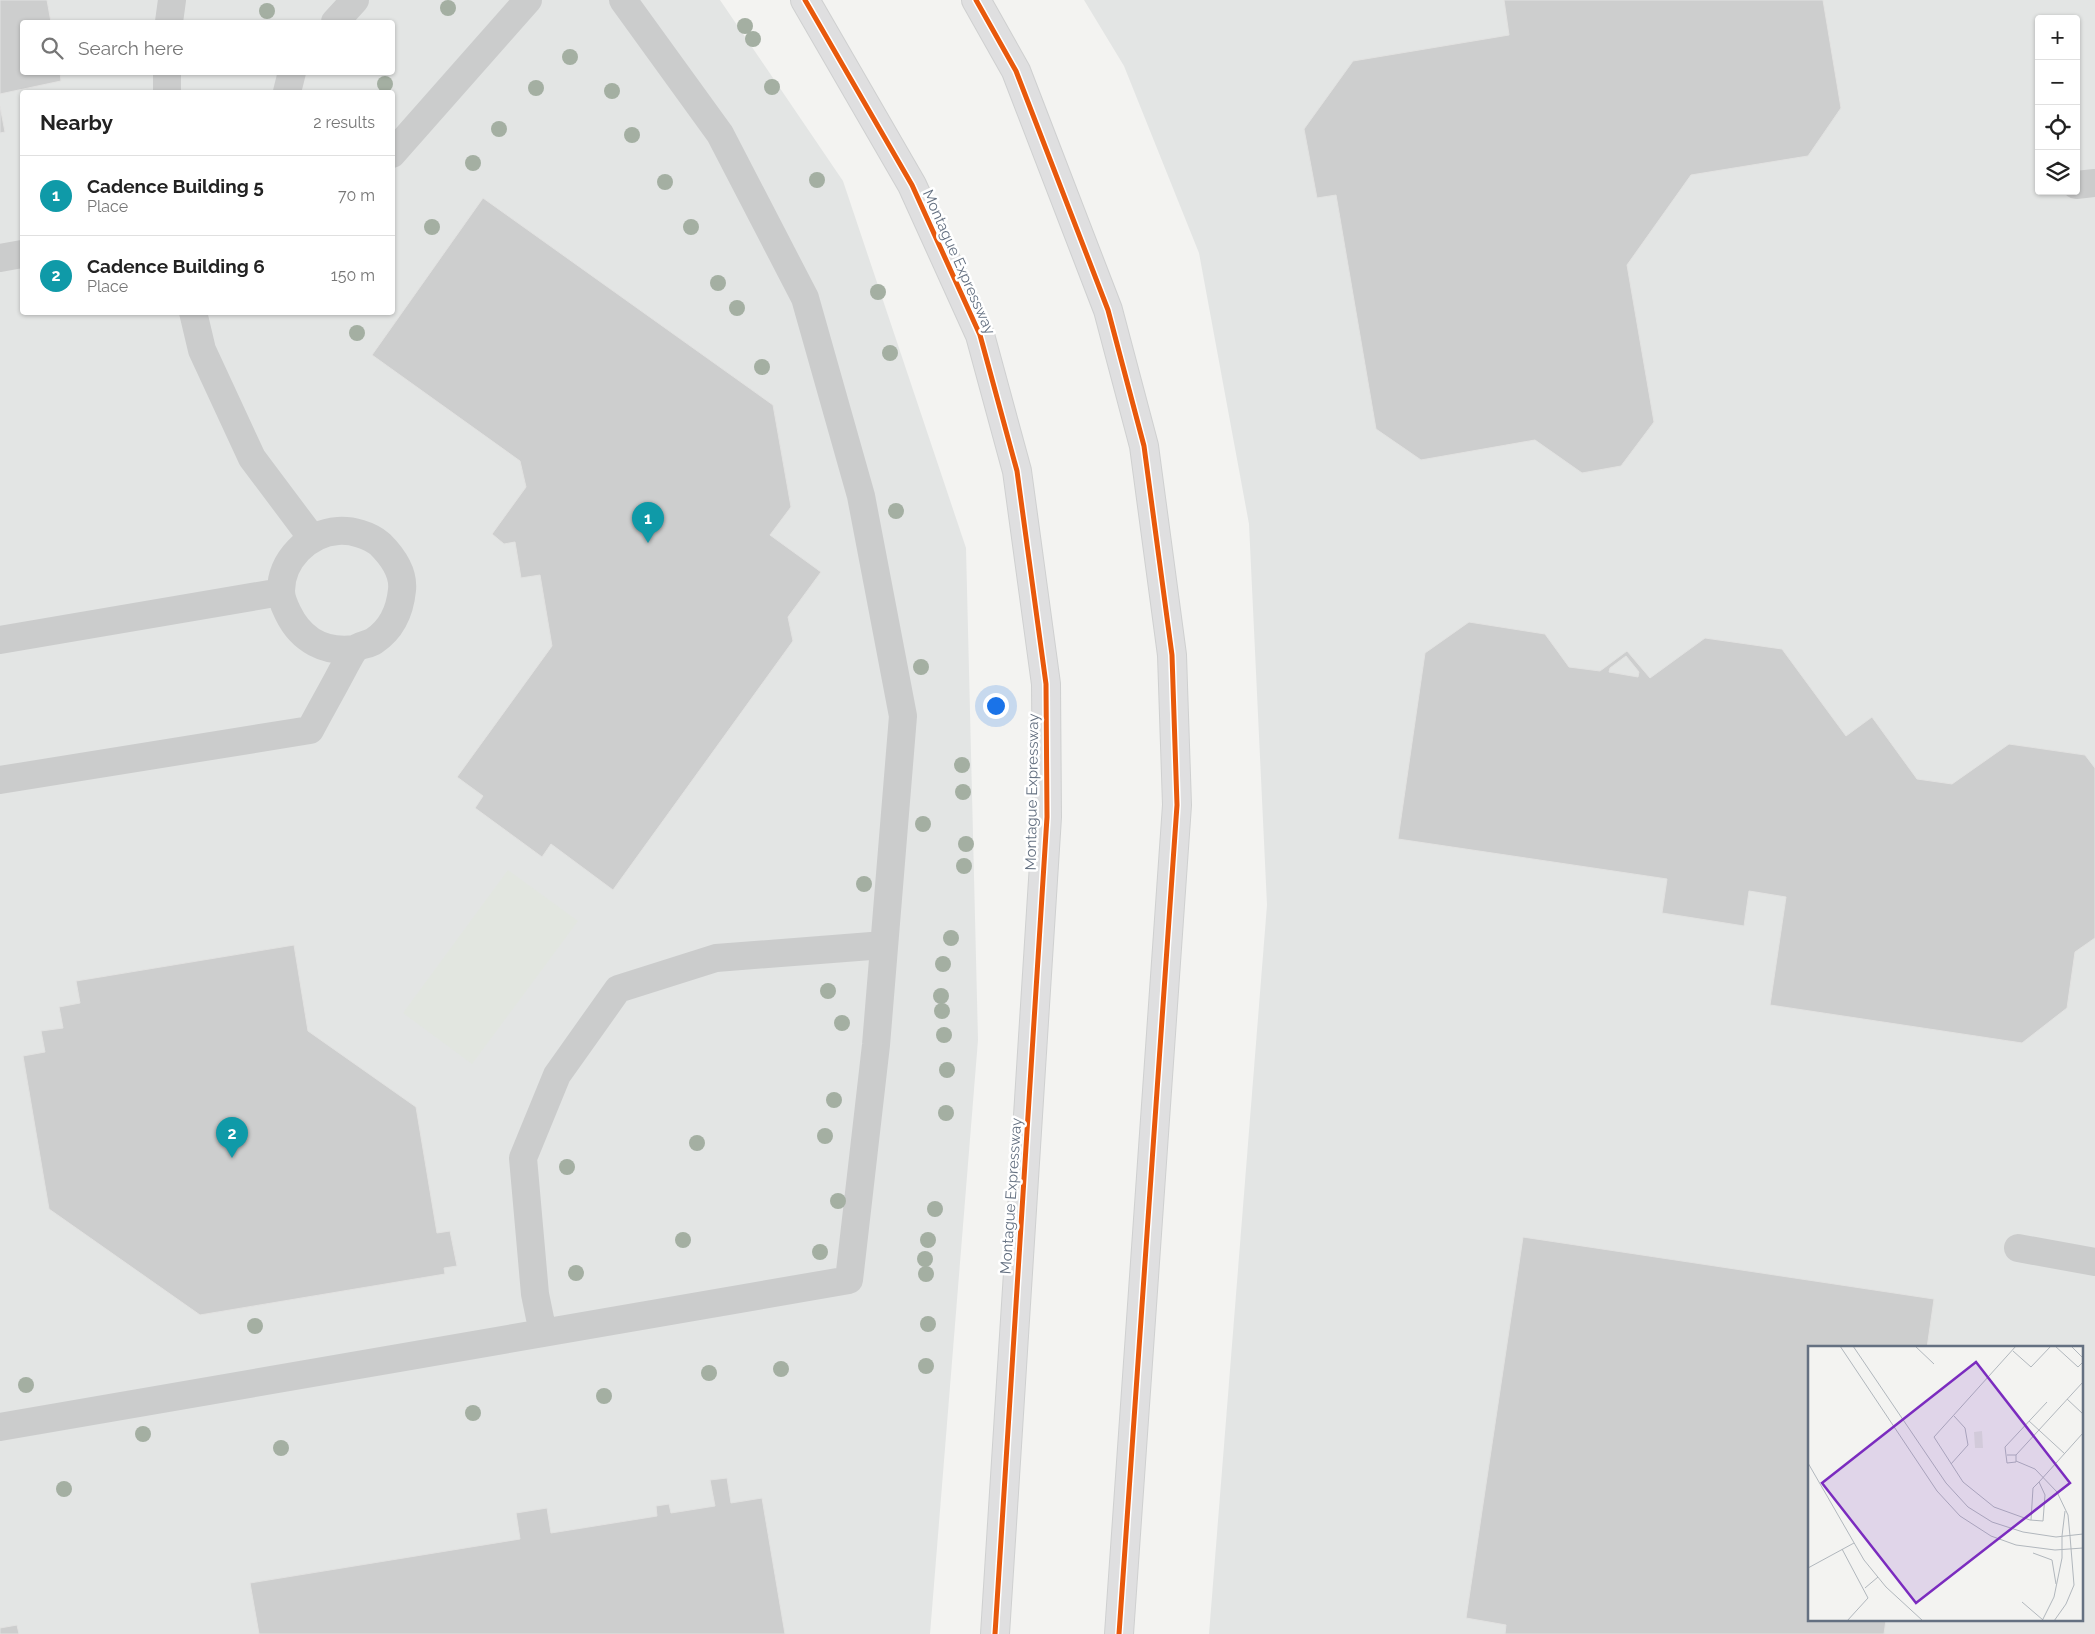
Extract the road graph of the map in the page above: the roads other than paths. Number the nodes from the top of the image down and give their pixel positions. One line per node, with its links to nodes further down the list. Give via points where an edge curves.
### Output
1 (172, 0): 7 (lane)
2 (355, 0): 8 (lane)
3 (528, 0): 13 (lane)
4 (623, 0): 24 (lane, via 720,134 805,298 861,496 903,716)
5 (804, 0): 29 (highway, Montague Expressway, via 912,185 980,335 1017,471 1046,684 1048,817)
6 (976, 0): 30 (highway, via 1016,71 1108,310 1144,446 1172,655 1176,805)
7 (169, 20)
8 (337, 20)
9 (168, 75): 11 (lane)
10 (291, 75): 12 (lane)
11 (167, 90)
12 (288, 90)
13 (395, 151)
14 (2095, 183): 15 (lane)
15 (2080, 185)
16 (20, 254): 17 (lane)
17 (0, 258)
18 (194, 315): 19 (lane, via 202,350 252,458)
19 (312, 538): 20 (lane, via 296,552 286,570); 22 (lane, via 327,532 348,531 374,539 398,566 402,586 400,607 390,627 374,641)
20 (281, 592): 21 (lane); 22 (lane, via 294,625 304,637 323,647)
21 (0, 640)
22 (355, 649): 23 (lane, via 310,730)
23 (0, 780)
24 (884, 945): 27 (lane, via 716,958 618,989 557,1076 523,1158 535,1294); 27 (lane, via 849,1280)
25 (2018, 1248): 26 (lane)
26 (2095, 1262)
27 (543, 1333): 28 (lane)
28 (0, 1426)
29 (995, 1634)
30 (1119, 1634)

